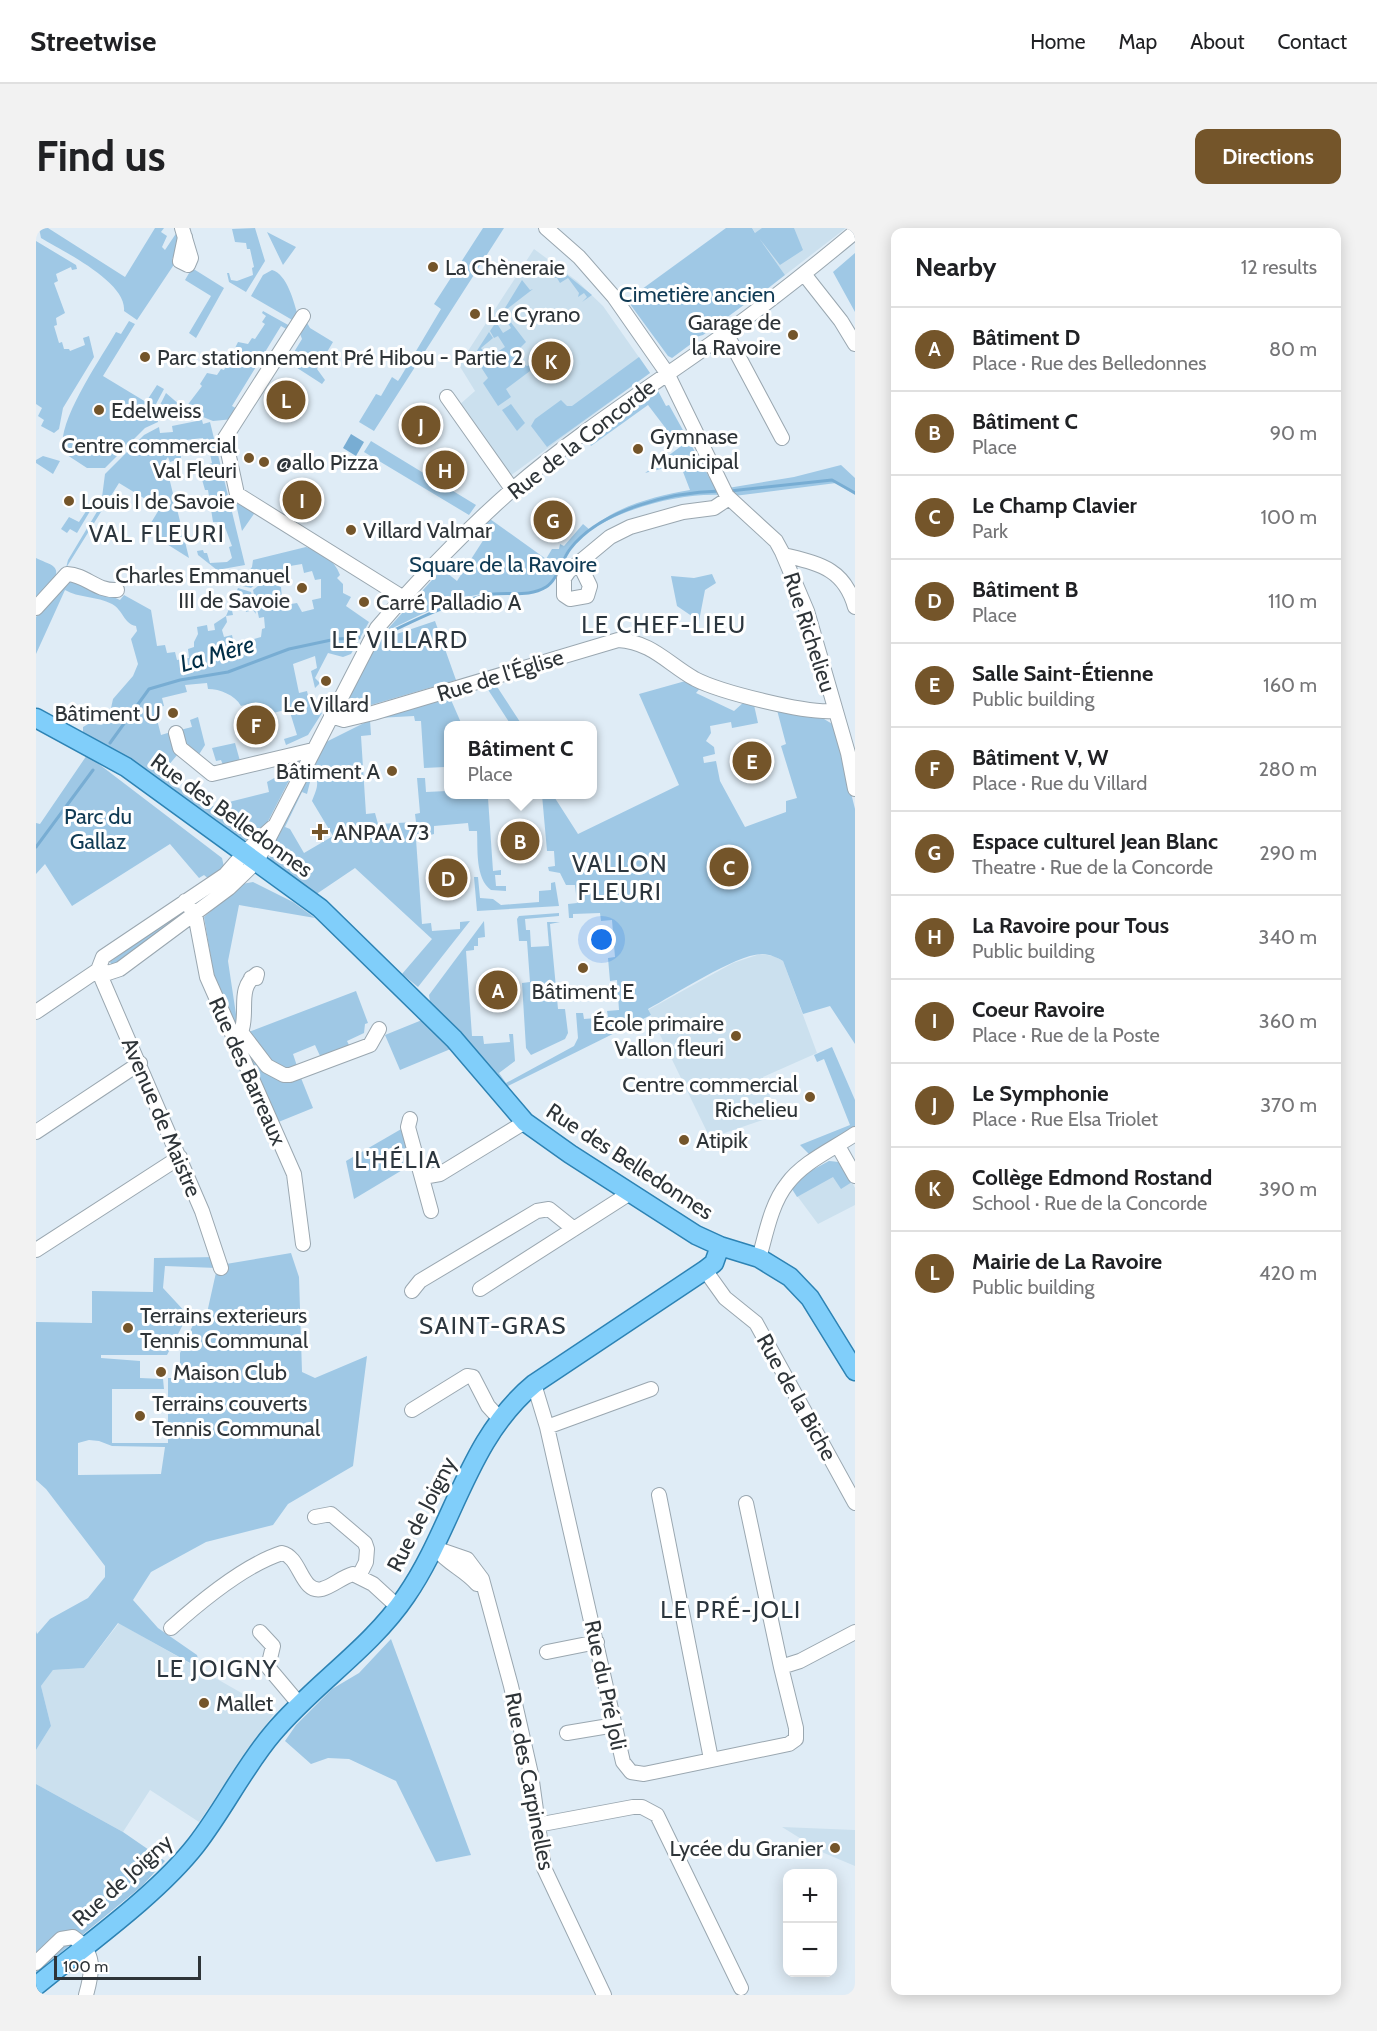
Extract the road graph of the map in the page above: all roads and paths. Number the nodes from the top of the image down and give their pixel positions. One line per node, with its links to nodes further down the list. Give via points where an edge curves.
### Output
1 (546, 228): 7 (street, via 610,292)
2 (855, 232): 3 (street, Rue de la Concorde)
3 (804, 274): 5 (street, Rue de la Concorde); 6 (street)
4 (303, 316): 15 (street, via 225,438 237,494)
5 (726, 333): 7 (street, Rue de la Concorde); 9 (street)
6 (855, 344)
7 (667, 373): 10 (street, Rue de la Concorde); 11 (street, Rue Richelieu)
8 (447, 397): 10 (street)
9 (782, 438)
10 (512, 489): 15 (street, Rue de la Concorde)
11 (728, 497): 12 (street, Rue Richelieu, via 776,541); 13 (street, via 714,508 630,527 610,537)
12 (783, 555): 16 (street, via 827,567 850,588); 18 (street, Rue Richelieu, via 807,611)
13 (579, 563)
14 (117, 590): 17 (street, via 103,590 77,574 67,574)
15 (402, 597): 19 (street, Rue de la Concorde, via 377,628)
16 (855, 607)
17 (36, 608)
18 (835, 711): 19 (street, Rue de l'Église, via 792,707 731,692 693,678 654,649 618,640 373,713 344,720); 23 (street, Rue Richelieu)
19 (331, 716): 22 (street, Rue de la Concorde)
20 (36, 718): 24 (main road, Rue des Belledonnes, via 126,767)
21 (176, 733): 22 (street, via 180,748 212,774)
22 (313, 750): 24 (street, Rue de la Concorde, via 273,827)
23 (855, 789)
24 (247, 861): 25 (street); 26 (street); 34 (main road, Rue des Belledonnes, via 333,923 454,1039)
25 (185, 901): 26 (street, Rue des Barreaux); 27 (street, via 104,957)
26 (195, 914): 27 (street, via 120,969 108,973); 31 (street, Rue des Barreaux, via 207,977)
27 (98, 970): 29 (street); 32 (street, Avenue de Maistre)
28 (251, 978): 31 (street, via 245,986 244,1025)
29 (36, 1012)
30 (379, 1029): 31 (street, via 370,1045 290,1075 278,1074 267,1066)
31 (238, 1034): 44 (street, Rue des Barreaux, via 294,1174)
32 (140, 1063): 35 (street); 38 (street, Avenue de Maistre)
33 (411, 1119): 40 (street, via 408,1127)
34 (525, 1122): 40 (street, via 440,1174); 41 (main road, Rue des Belledonnes)
35 (36, 1132)
36 (855, 1134): 37 (street)
37 (838, 1146): 39 (street); 47 (street, via 801,1169 786,1185 771,1215)
38 (180, 1157): 46 (street); 48 (street, Avenue de Maistre)
39 (855, 1176)
40 (423, 1177): 42 (street)
41 (630, 1193): 43 (street); 45 (main road, Rue des Belledonnes)
42 (431, 1211)
43 (574, 1229): 50 (street); 51 (street, via 549,1209 537,1211 420,1281)
44 (303, 1244)
45 (720, 1246): 47 (main road, Rue des Belledonnes); 49 (main road, Rue de Joigny, via 714,1263)
46 (36, 1250)
47 (759, 1258): 52 (main road, Rue des Belledonnes, via 790,1276 810,1298)
48 (221, 1268)
49 (705, 1270): 53 (main road, Rue de Joigny); 60 (street, Rue de la Biche, via 725,1298 756,1323)
50 (480, 1289)
51 (412, 1291)
52 (855, 1371)
53 (534, 1384): 56 (main road, Rue de Joigny); 57 (street, Rue du Pré Joli)
54 (651, 1389): 57 (street)
55 (412, 1410): 56 (street, via 467,1376 473,1377)
56 (499, 1418): 62 (main road, Rue de Joigny)
57 (547, 1427): 68 (street, Rue du Pré Joli)
58 (659, 1495): 74 (street)
59 (746, 1503): 70 (street)
60 (855, 1503)
61 (315, 1517): 63 (street, via 337,1517 365,1543 368,1556)
62 (435, 1548): 64 (main road, Rue de Joigny); 75 (street, Rue des Carpinelles, via 487,1595 529,1763)
63 (359, 1576): 64 (street); 65 (street, via 353,1574 314,1589 293,1559 282,1554 199,1603)
64 (398, 1607): 71 (main road, Rue de Joigny, via 366,1645)
65 (171, 1628)
66 (260, 1632): 71 (street, via 273,1646 268,1667)
67 (855, 1632): 70 (street)
68 (597, 1642): 69 (street); 72 (street, Rue du Pré Joli)
69 (547, 1652)
70 (781, 1667): 74 (street, Rue du Pré Joli, via 796,1739 789,1744)
71 (300, 1705): 76 (main road, Rue de Joigny, via 272,1734 195,1846 160,1882)
72 (615, 1725): 73 (street); 74 (street, Rue du Pré Joli, via 623,1762 631,1772 644,1774)
73 (567, 1733)
74 (711, 1759)
75 (537, 1825): 79 (street, via 633,1807 657,1815); 81 (street, Rue des Carpinelles, via 544,1868)
76 (85, 1945): 77 (street, via 68,1936); 78 (main road, Rue de Joigny); 80 (street, via 92,1959)
77 (36, 1963)
78 (36, 1986)
79 (741, 1988)
80 (86, 1995)
81 (604, 1995)

